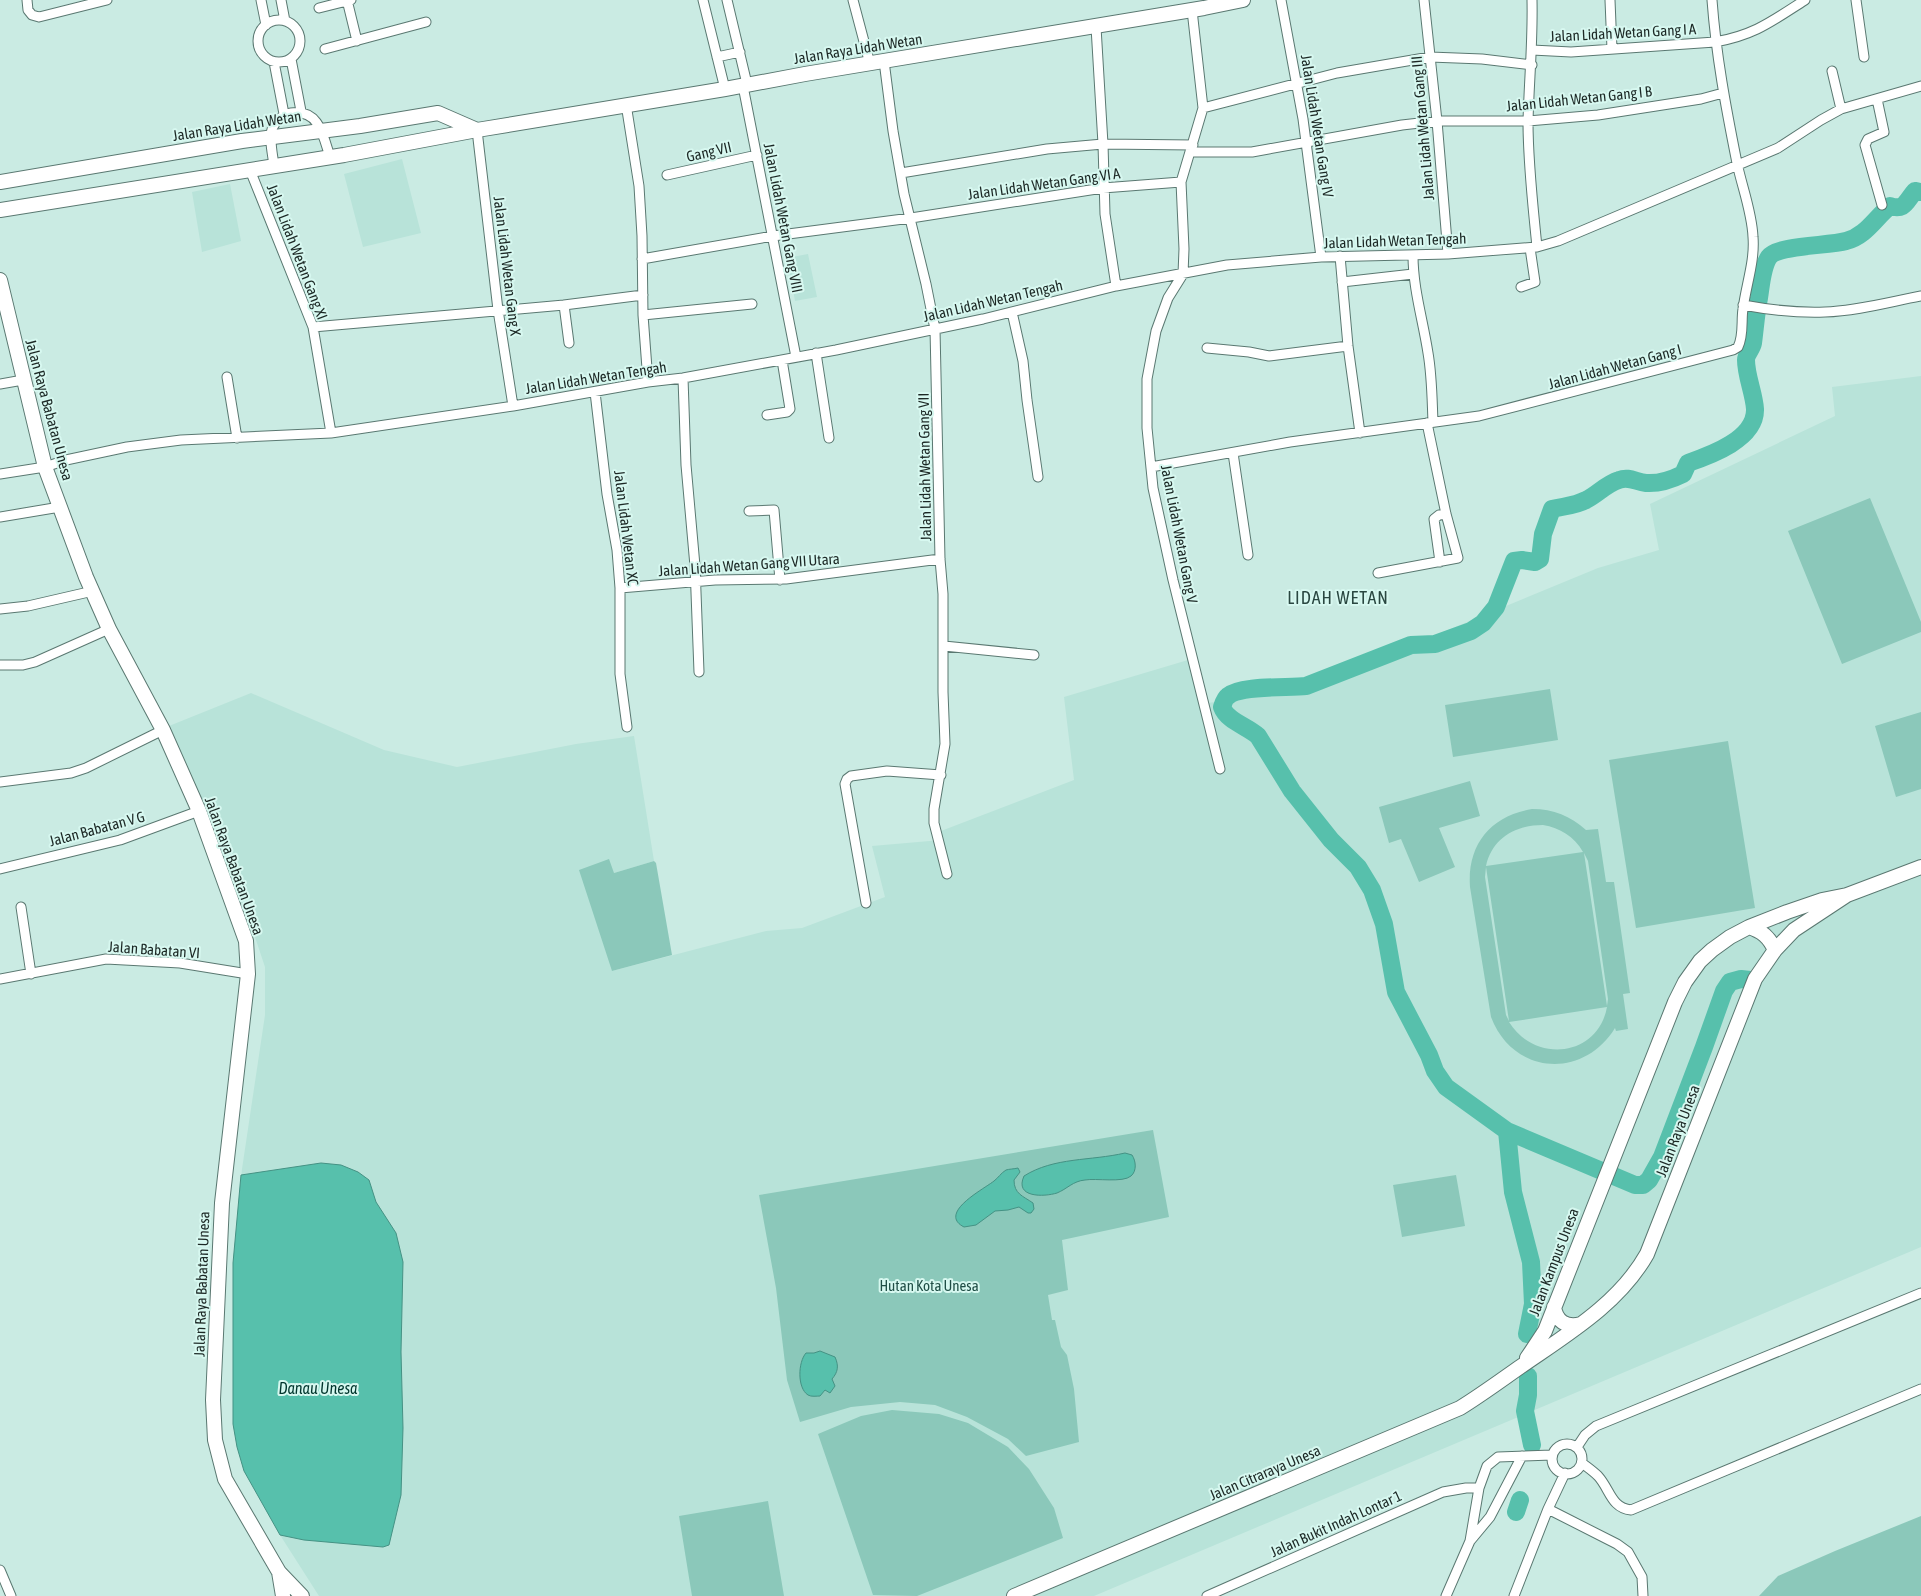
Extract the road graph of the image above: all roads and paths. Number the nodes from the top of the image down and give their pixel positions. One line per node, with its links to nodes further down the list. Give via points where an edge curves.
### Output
1 (27, 0): 2 (street, via 28,10 39,16)
2 (107, 0)
3 (261, 0): 22 (street)
4 (281, 0): 20 (street)
5 (348, 0): 19 (street); 24 (street)
6 (703, 0): 30 (street)
7 (727, 0): 29 (street, Jalan Lidah Wetan Gang VIII)
8 (854, 0): 35 (street, Jalan Lidah Wetan Gang VII)
9 (1243, 0): 18 (main road, Jalan Raya Lidah Wetan)
10 (1282, 0): 38 (street, Jalan Lidah Wetan Gang IV)
11 (1424, 0): 31 (street, Jalan Lidah Wetan Gang III)
12 (1532, 0): 28 (street)
13 (1610, 0): 27 (street)
14 (1712, 0): 25 (street, Jalan Lidah Wetan Gang I)
15 (1805, 0): 17 (street, Jalan Lidah Wetan Gang I A)
16 (1856, 0): 32 (street)
17 (1796, 3): 25 (street, Jalan Lidah Wetan Gang I A, via 1777,19 1749,34)
18 (1200, 6): 23 (main road, Jalan Raya Lidah Wetan); 45 (street, Jalan Lidah Wetan Gang V)
19 (319, 8)
20 (285, 21): 22 (street); 33 (street, via 292,24 300,38 300,46)
21 (426, 22): 24 (street)
22 (266, 25): 34 (street, via 258,41 266,58)
23 (1096, 27): 35 (main road, Jalan Raya Lidah Wetan); 54 (street)
24 (357, 40): 26 (street)
25 (1715, 42): 27 (street, Jalan Lidah Wetan Gang I A); 42 (street, Jalan Lidah Wetan Gang I)
26 (325, 49)
27 (1612, 49): 28 (street, Jalan Lidah Wetan Gang I A)
28 (1532, 50): 36 (street)
29 (740, 52): 30 (street); 39 (street, Jalan Lidah Wetan Gang VIII)
30 (718, 57): 41 (street)
31 (1430, 57): 36 (street); 38 (street, via 1336,73); 49 (street, Jalan Lidah Wetan Gang III)
32 (1864, 57)
33 (291, 59): 34 (street); 47 (street)
34 (274, 62): 48 (street)
35 (877, 62): 39 (main road, Jalan Raya Lidah Wetan); 62 (street, Jalan Lidah Wetan Gang VII)
36 (1532, 65): 50 (street)
37 (1832, 71): 46 (street)
38 (1297, 84): 45 (street); 55 (street, Jalan Lidah Wetan Gang IV)
39 (745, 85): 41 (main road, Jalan Raya Lidah Wetan); 57 (street, Jalan Lidah Wetan Gang VIII)
40 (1921, 86): 43 (street, Jalan Lidah Wetan Tengah)
41 (724, 89): 44 (main road, Jalan Raya Lidah Wetan)
42 (1722, 93): 50 (street, Jalan Lidah Wetan Gang I B, via 1701,99); 59 (street, Jalan Lidah Wetan Gang I)
43 (1877, 99): 46 (street, Jalan Lidah Wetan Tengah); 67 (street, via 1884,132 1868,139 1865,145)
44 (626, 104): 52 (main road, Jalan Raya Lidah Wetan); 76 (street, via 639,186)
45 (1203, 108): 56 (street, Jalan Lidah Wetan Gang V)
46 (1841, 110): 59 (street, Jalan Lidah Wetan Tengah, via 1778,148)
47 (301, 112): 48 (street); 51 (street, via 313,117)
48 (284, 114): 53 (street, via 273,127)
49 (1438, 121): 50 (street, Jalan Lidah Wetan Gang I B); 55 (street, Jalan Lidah Wetan Gang I B); 72 (street, Jalan Lidah Wetan Gang III)
50 (1528, 122): 71 (street)
51 (321, 130): 52 (main road, Jalan Raya Lidah Wetan, via 438,112); 53 (main road, Jalan Raya Lidah Wetan); 58 (street)
52 (477, 130): 58 (main road, Jalan Raya Lidah Wetan); 89 (street, Jalan Lidah Wetan Gang X)
53 (271, 136): 60 (street); 64 (main road, Jalan Raya Lidah Wetan)
54 (1103, 144): 56 (street, Jalan Lidah Wetan Gang I B); 62 (street, Jalan Lidah Wetan Gang I B, via 1047,149); 66 (street)
55 (1306, 144): 56 (street, Jalan Lidah Wetan Gang I B, via 1252,152); 75 (street, Jalan Lidah Wetan Gang IV)
56 (1192, 148): 65 (street, Jalan Lidah Wetan Gang V)
57 (757, 155): 63 (street, Gang VII); 70 (street, Jalan Lidah Wetan Gang VIII)
58 (330, 157): 60 (main road, Jalan Raya Lidah Wetan)
59 (1738, 165): 71 (street, Jalan Lidah Wetan Tengah, via 1558,241); 88 (street, Jalan Lidah Wetan Gang I, via 1753,237)
60 (274, 166): 61 (main road, Jalan Raya Lidah Wetan)
61 (250, 170): 68 (main road, Jalan Raya Lidah Wetan); 92 (street, Jalan Lidah Wetan Gang XI)
62 (901, 173): 69 (street, Jalan Lidah Wetan Gang VII)
63 (668, 175)
64 (0, 182)
65 (1181, 182): 66 (street, Jalan Lidah Wetan Gang VI A); 77 (street, Jalan Lidah Wetan Gang V)
66 (1103, 188): 69 (street, Jalan Lidah Wetan Gang VI A); 81 (street)
67 (1882, 205)
68 (0, 210)
69 (911, 218): 70 (street, Jalan Lidah Wetan Gang VI A); 93 (street, Jalan Lidah Wetan Gang VII)
70 (773, 236): 76 (street, Jalan Lidah Wetan Gang VI A); 98 (street, Jalan Lidah Wetan Gang VIII)
71 (1534, 248): 72 (street, Jalan Lidah Wetan Tengah); 82 (street, via 1535,282)
72 (1448, 254): 73 (street, Jalan Lidah Wetan Tengah)
73 (1414, 255): 74 (street, Jalan Lidah Wetan Tengah); 78 (street)
74 (1340, 256): 75 (street, Jalan Lidah Wetan Tengah); 80 (street)
75 (1322, 257): 77 (street, Jalan Lidah Wetan Tengah, via 1227,266)
76 (642, 259): 83 (street)
77 (1183, 274): 81 (street, Jalan Lidah Wetan Tengah); 114 (street, Jalan Lidah Wetan Gang V, via 1168,298 1156,332 1147,379 1146,428)
78 (1414, 274): 80 (street); 108 (street, via 1431,371)
79 (0, 280): 85 (main road, Jalan Raya Babatan Unesa)
80 (1342, 282): 95 (street)
81 (1116, 286): 90 (street, Jalan Lidah Wetan Tengah)
82 (1521, 287)
83 (643, 295): 87 (street); 91 (street)
84 (1921, 296): 88 (street, via 1826,312)
85 (3, 304): 102 (main road, Jalan Raya Babatan Unesa)
86 (752, 304): 91 (street)
87 (564, 305): 89 (street); 94 (street)
88 (1746, 305): 108 (street, Jalan Lidah Wetan Gang I, via 1740,343 1736,349 1503,411)
89 (498, 310): 92 (street); 106 (street, Jalan Lidah Wetan Gang X)
90 (1012, 312): 93 (street, Jalan Lidah Wetan Tengah); 117 (street, via 1023,362)
91 (643, 315): 103 (street)
92 (313, 327): 110 (street, Jalan Lidah Wetan Gang XI)
93 (935, 329): 97 (street, Jalan Lidah Wetan Tengah); 123 (street, Jalan Lidah Wetan Gang VII)
94 (569, 343)
95 (1348, 346): 96 (street, via 1269,356); 109 (street)
96 (1208, 348)
97 (816, 353): 98 (street, Jalan Lidah Wetan Tengah); 112 (street)
98 (796, 356): 99 (street, Jalan Lidah Wetan Tengah)
99 (782, 360): 101 (street, Jalan Lidah Wetan Tengah); 107 (street, via 790,409)
100 (227, 377): 111 (street)
101 (683, 378): 103 (street, Jalan Lidah Wetan Tengah); 127 (street)
102 (23, 380): 104 (street); 115 (main road, Jalan Raya Babatan Unesa)
103 (648, 382): 105 (street, Jalan Lidah Wetan Tengah)
104 (0, 384)
105 (596, 392): 106 (street, Jalan Lidah Wetan Tengah); 128 (street, Jalan Lidah Wetan XC)
106 (513, 406): 110 (street, Jalan Lidah Wetan Tengah)
107 (767, 415)
108 (1430, 423): 109 (street, Jalan Lidah Wetan Gang I); 120 (street)
109 (1360, 432): 113 (street, Jalan Lidah Wetan Gang I)
110 (331, 433): 111 (street, Jalan Lidah Wetan Tengah)
111 (237, 438): 115 (street, Jalan Lidah Wetan Tengah, via 181,440 127,447 66,460)
112 (829, 438)
113 (1233, 453): 114 (street, Jalan Lidah Wetan Gang I); 122 (street)
114 (1151, 467): 138 (street, Jalan Lidah Wetan Gang V, via 1173,580)
115 (45, 468): 116 (street, Jalan Lidah Wetan Tengah); 118 (main road, Jalan Raya Babatan Unesa)
116 (0, 474)
117 (1038, 477)
118 (60, 507): 121 (street); 129 (main road, Jalan Raya Babatan Unesa)
119 (749, 511): 126 (street, via 774,510)
120 (1446, 514): 124 (street, via 1439,514 1434,519); 124 (street, via 1458,557)
121 (0, 517)
122 (1248, 556)
123 (940, 559): 126 (street, Jalan Lidah Wetan Gang VII Utara); 132 (street, Jalan Lidah Wetan Gang VII)
124 (1440, 562): 125 (street)
125 (1378, 573)
126 (780, 580): 127 (street, Jalan Lidah Wetan Gang VII Utara)
127 (695, 582): 128 (street, Jalan Lidah Wetan Gang VII Utara); 135 (street)
128 (620, 588): 136 (street, Jalan Lidah Wetan XC, via 620,674)
129 (93, 591): 130 (street); 131 (main road, Jalan Raya Babatan Unesa)
130 (0, 609)
131 (109, 629): 134 (street, via 35,662); 137 (main road, Jalan Raya Babatan Unesa)
132 (944, 646): 133 (street); 139 (street, Jalan Lidah Wetan Gang VII, via 945,744)
133 (1034, 655)
134 (0, 666)
135 (699, 672)
136 (627, 727)
137 (163, 730): 140 (street, via 71,773); 141 (main road, Jalan Raya Babatan Unesa)
138 (1220, 769)
139 (941, 776): 144 (street, Jalan Lidah Wetan Gang VII, via 934,823); 146 (street, via 887,771 847,779 845,784)
140 (0, 782)
141 (199, 811): 143 (street, Jalan Babatan V G, via 120,840); 151 (main road, Jalan Raya Babatan Unesa, via 246,942)
142 (1921, 866): 145 (main road, Jalan Raya Unesa)
143 (0, 869)
144 (946, 874)
145 (1848, 895): 148 (main road, Jalan Raya Unesa); 149 (main road, Jalan Raya Unesa, via 1799,926)
146 (866, 903)
147 (21, 906): 150 (street)
148 (1749, 927): 149 (main road, via 1765,935); 153 (main road, Jalan Raya Unesa, via 1712,950 1685,982)
149 (1775, 950): 156 (main road, Jalan Raya Unesa, via 1755,979 1647,1254 1626,1286)
150 (31, 974): 151 (street, Jalan Babatan VI, via 106,959 180,963); 152 (street, Jalan Babatan VI)
151 (248, 974): 168 (main road, Jalan Raya Babatan Unesa, via 222,1203 213,1400 215,1440 225,1479)
152 (0, 979)
153 (1607, 1171): 155 (main road, Jalan Kampus Unesa)
154 (1921, 1292): 159 (street, via 1596,1426)
155 (1554, 1306): 156 (main road, via 1562,1323); 157 (main road, Jalan Kampus Unesa, via 1545,1331)
156 (1581, 1324): 157 (main road, Jalan Raya Unesa)
157 (1520, 1366): 172 (main road, Jalan Citraraya Unesa, via 1460,1408)
158 (1921, 1389): 162 (street, via 1631,1510 1622,1509 1599,1476)
159 (1577, 1447): 160 (street, via 1564,1444); 162 (street, via 1582,1454)
160 (1552, 1455): 161 (street); 163 (street, via 1554,1467)
161 (1522, 1456): 164 (street, via 1498,1457 1492,1461); 166 (street, via 1490,1517)
162 (1582, 1463): 163 (street, via 1575,1471)
163 (1564, 1474): 165 (street)
164 (1479, 1488): 166 (street); 173 (street, Jalan Bukit Indah Lontar 1, via 1443,1492)
165 (1548, 1509): 175 (street); 176 (street, via 1628,1552 1642,1577)
166 (1470, 1541): 174 (street)
167 (0, 1570): 169 (street)
168 (279, 1572): 170 (main road); 171 (main road)
169 (6, 1594)
170 (283, 1596)
171 (302, 1596)
172 (1014, 1596)
173 (1207, 1596)
174 (1446, 1596)
175 (1514, 1596)
176 (1643, 1596)

